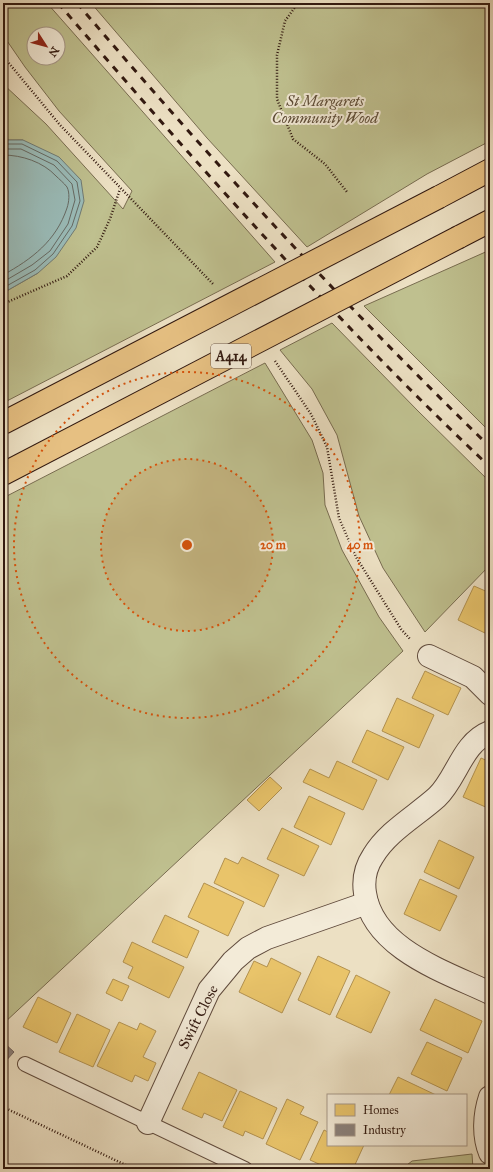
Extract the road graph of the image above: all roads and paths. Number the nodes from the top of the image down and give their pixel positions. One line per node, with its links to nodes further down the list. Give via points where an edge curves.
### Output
1 (298, 3): 4 (path, via 285,21 277,55 277,99 293,140 325,164)
2 (490, 170): 7 (highway, bridge)
3 (120, 189): 6 (path, via 97,247 67,276)
4 (347, 192)
5 (490, 221): 8 (highway, A414, bridge)
6 (3, 304)
7 (3, 424)
8 (3, 474)
9 (430, 656): 10 (street, via 473,677)
10 (490, 694)
11 (490, 732): 12 (street, via 484,734 464,755 440,794 389,836 373,856 364,877)
12 (367, 903): 13 (street, via 377,924 389,938 406,951); 17 (street, Swift Close, via 267,938 248,948 233,961 209,990)
13 (490, 993)
14 (25, 1064): 17 (lane)
15 (490, 1097): 18 (street, via 485,1113)
16 (3, 1107): 19 (path)
17 (148, 1123): 20 (lane)
18 (490, 1154)
19 (134, 1169)
20 (245, 1169)

